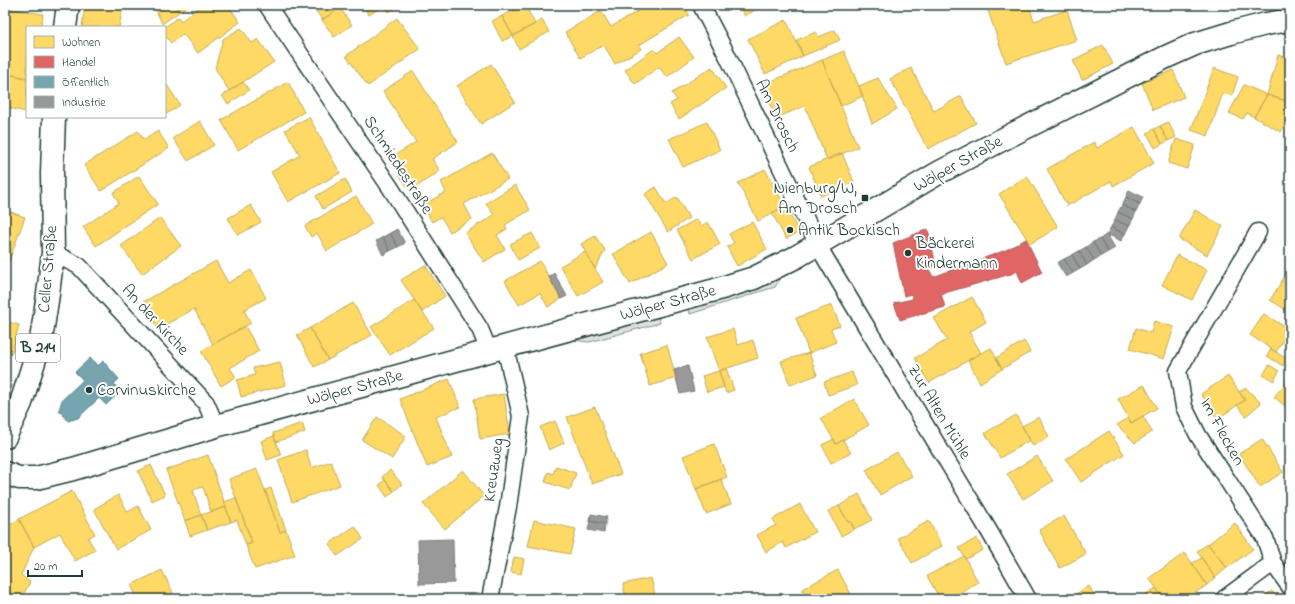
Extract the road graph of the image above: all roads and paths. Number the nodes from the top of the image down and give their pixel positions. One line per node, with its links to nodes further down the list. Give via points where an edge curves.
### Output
1 (68, 5): 5 (street)
2 (267, 5): 10 (street, Schmiedestraße, via 403,206 480,329)
3 (701, 5): 8 (street, Am Drosch)
4 (1290, 20): 8 (street, Wölper Straße, via 1231,33 1195,44 1166,57 940,172)
5 (65, 26)
6 (54, 118): 9 (street, Celler Straße / B 214)
7 (1258, 232): 14 (street, Im Flecken, via 1178,371 1184,407 1194,428 1265,538)
8 (818, 244): 10 (street, Wölper Straße, via 754,278); 17 (street, Zur Alten Mühle)
9 (53, 253): 11 (street, An der Kirche, via 79,266 206,403); 12 (street, Celler Straße / B 214, via 41,340 20,403)
10 (497, 348): 11 (street, Wölper Straße); 16 (street, Kreuzweg, via 521,416 508,507)
11 (216, 426): 13 (street, Wölper Straße, via 36,478 19,478)
12 (5, 438)
13 (5, 472)
14 (1273, 563): 15 (street, Im Flecken); 18 (street)
15 (1290, 587)
16 (490, 599)
17 (1028, 599)
18 (1224, 599)

